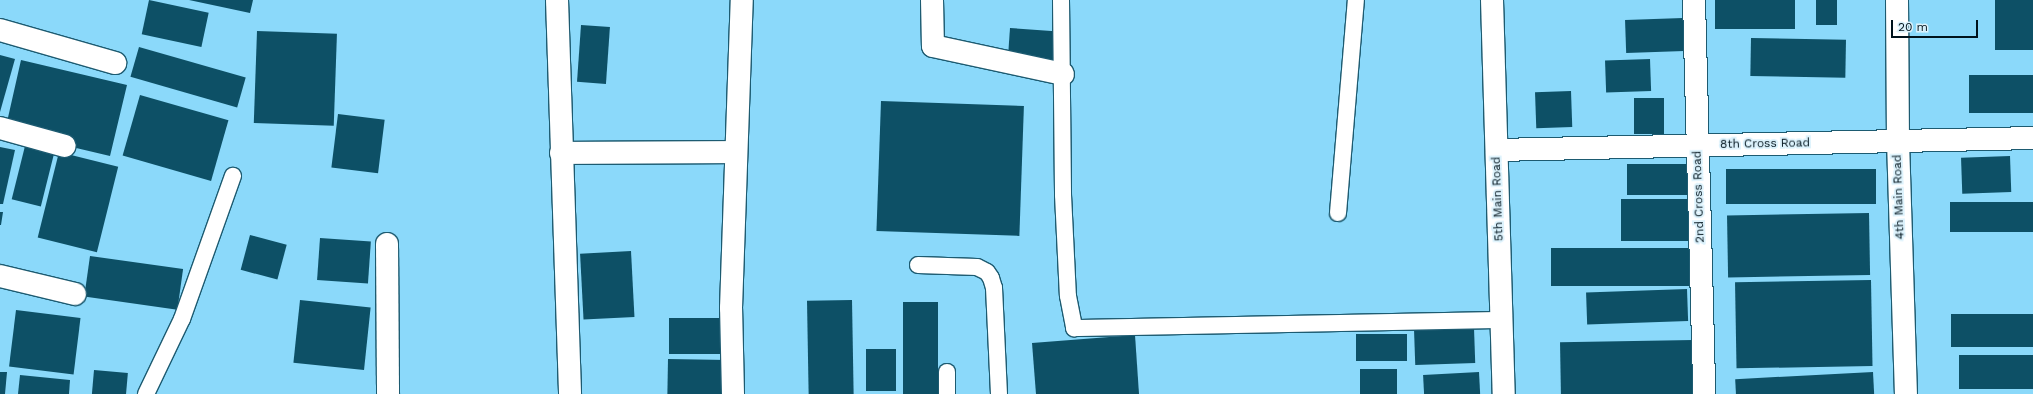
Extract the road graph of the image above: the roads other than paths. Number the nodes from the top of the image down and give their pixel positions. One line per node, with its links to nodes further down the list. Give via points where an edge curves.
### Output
1 (557, 0): 19 (street)
2 (742, 0): 18 (street)
3 (932, 0): 11 (street, via 933,46)
4 (1061, 0): 11 (lane)
5 (1356, 0): 21 (lane)
6 (1694, 0): 15 (street, 2nd Cross Road)
7 (1897, 0): 14 (street, 4th Main Road)
8 (1492, 2): 17 (street, 5th Main Road)
9 (0, 30): 10 (street)
10 (115, 63)
11 (1063, 74): 26 (lane, via 1064,210 1068,296 1074,328)
12 (0, 128): 16 (street)
13 (2033, 138): 14 (street, 8th Cross Road)
14 (1898, 141): 15 (street, 8th Cross Road); 36 (street, 4th Main Road)
15 (1697, 145): 17 (street, 8th Cross Road); 35 (street, 2nd Cross Road)
16 (65, 146)
17 (1497, 150): 26 (street, 5th Main Road)
18 (736, 152): 19 (street); 31 (street, via 732,308)
19 (561, 153): 30 (street)
20 (233, 176): 28 (lane, via 182,319)
21 (1338, 213)
22 (387, 244): 29 (street)
23 (918, 264): 33 (lane, via 977,267 987,272 991,278 994,288)
24 (0, 276): 25 (street)
25 (75, 294)
26 (1502, 320): 34 (street, 5th Main Road)
27 (947, 372): 32 (lane)
28 (146, 394)
29 (388, 394)
30 (570, 394)
31 (733, 394)
32 (947, 394)
33 (999, 394)
34 (1504, 394)
35 (1704, 394)
36 (1906, 394)

